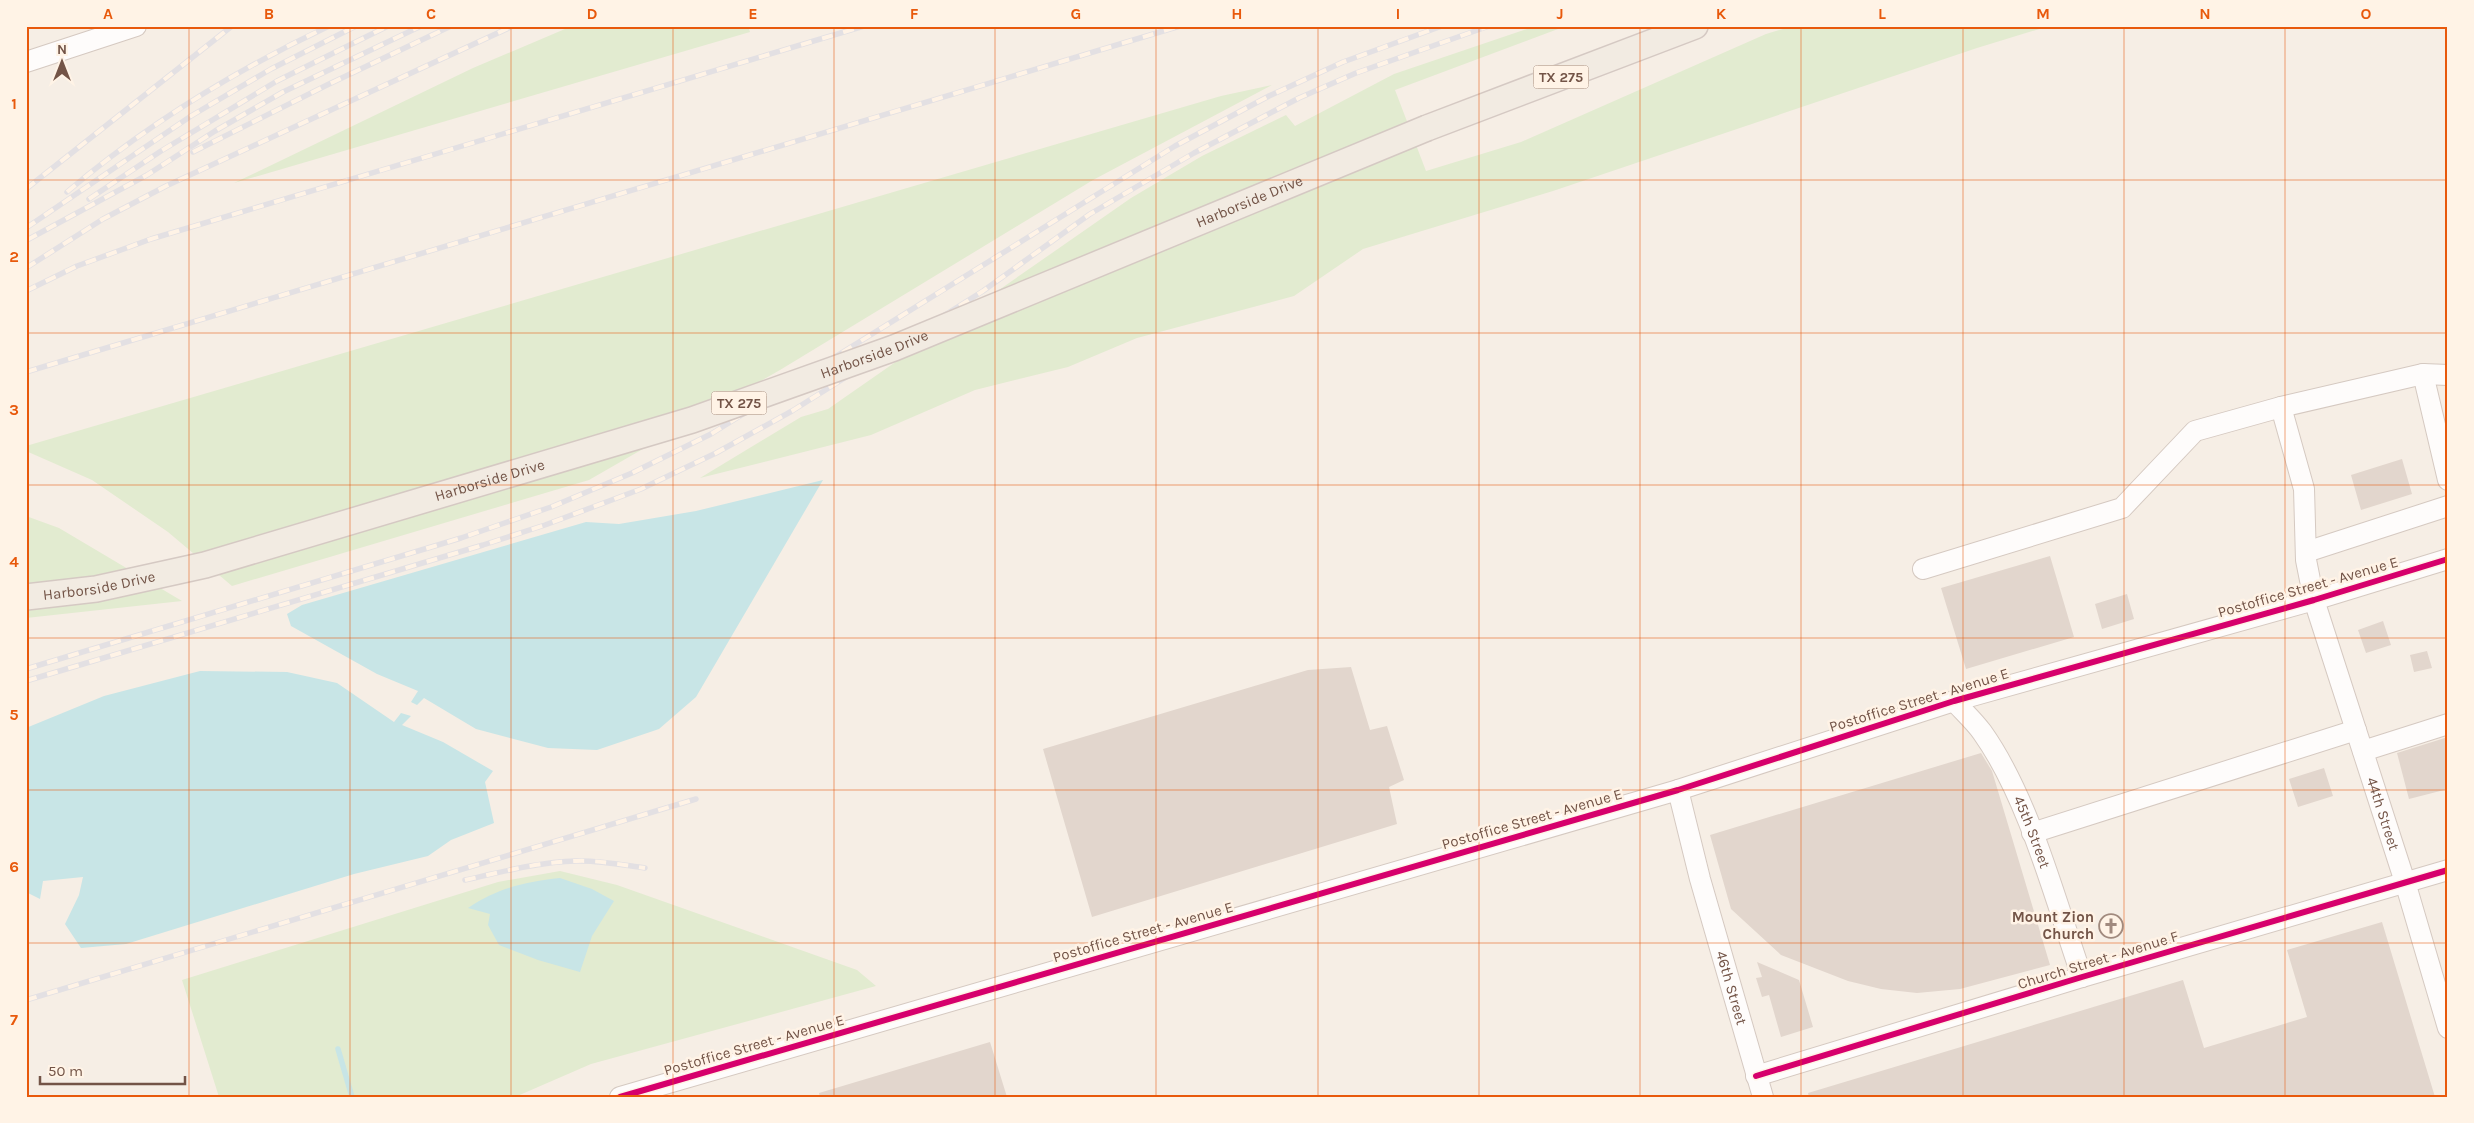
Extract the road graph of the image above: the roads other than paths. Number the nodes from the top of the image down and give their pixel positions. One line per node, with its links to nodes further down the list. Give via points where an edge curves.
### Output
1 (136, 26): 3 (street)
2 (1695, 26): 12 (main road, Harborside Drive / TX 275, bridge, via 1426,128 894,348 692,420 205,565 96,589)
3 (26, 62)
4 (2423, 374): 5 (street); 6 (street); 7 (street)
5 (2448, 375)
6 (2281, 407): 9 (street, 44th Street, via 2304,489); 11 (street, via 2195,431 2122,508)
7 (2448, 480)
8 (2448, 506): 9 (street)
9 (2306, 552): 13 (street, 44th Street)
10 (2448, 559): 13 (street, Postoffice Street - Avenue E)
11 (1923, 569)
12 (26, 597)
13 (2314, 600): 14 (street, Postoffice Street - Avenue E); 16 (street, 44th Street)
14 (1954, 701): 18 (street, Postoffice Street - Avenue E); 19 (street, 45th Street, via 1982,732 2007,772)
15 (2448, 724): 17 (street)
16 (2356, 730): 17 (street, 44th Street); 19 (street)
17 (2363, 752): 21 (street, 44th Street)
18 (1678, 790): 24 (street, 46th Street); 25 (street, Postoffice Street - Avenue E)
19 (2032, 833): 22 (street, 45th Street)
20 (2448, 870): 21 (street, Church Street - Avenue F)
21 (2405, 882): 22 (street, Church Street - Avenue F); 23 (street, 44th Street)
22 (2082, 977): 24 (street, Church Street - Avenue F)
23 (2448, 1028)
24 (1756, 1076): 26 (street, 46th Street)
25 (620, 1097)
26 (1763, 1097)

